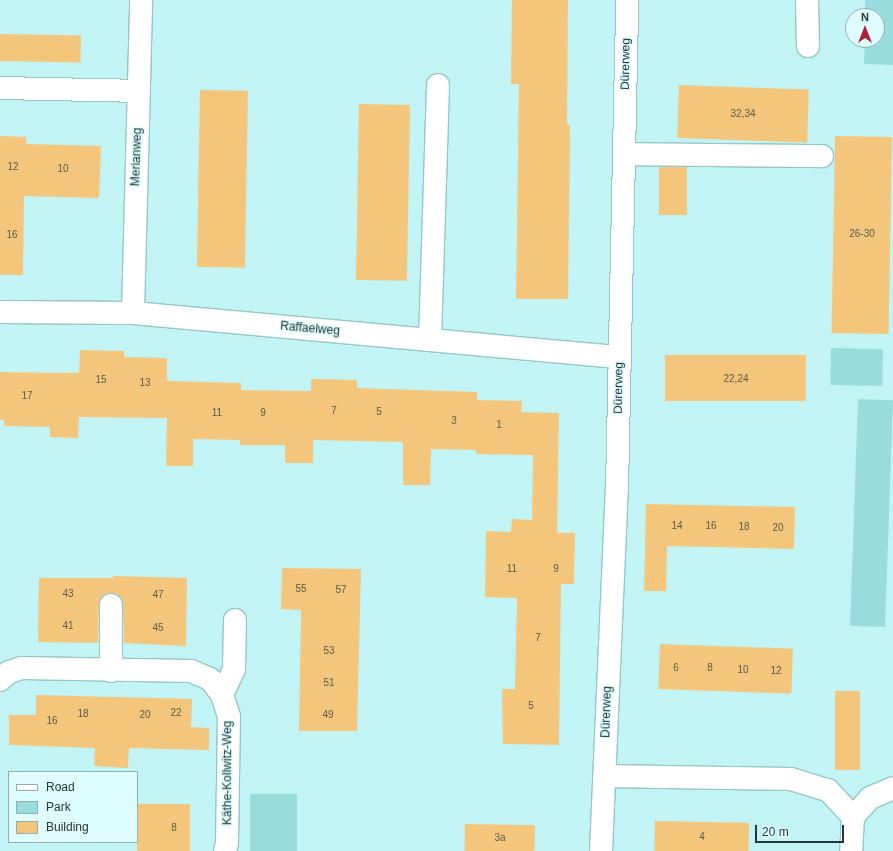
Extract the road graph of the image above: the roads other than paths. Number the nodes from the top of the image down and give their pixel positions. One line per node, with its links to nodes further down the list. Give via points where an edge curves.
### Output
1 (141, 0): 7 (street, Merianweg)
2 (626, 0): 8 (street, Dürerweg)
3 (807, 0): 4 (street)
4 (808, 46)
5 (438, 85): 12 (street)
6 (0, 88): 7 (street)
7 (139, 91): 11 (street, Merianweg)
8 (624, 154): 9 (street); 13 (street, Dürerweg)
9 (822, 156)
10 (0, 312): 11 (street, Raffaelweg)
11 (133, 313): 12 (street, Raffaelweg)
12 (430, 340): 13 (street, Raffaelweg)
13 (620, 357): 19 (street, Dürerweg)
14 (112, 605): 16 (street)
15 (235, 620): 18 (street, via 234,669)
16 (112, 671): 17 (street, Käthe-Kollwitz-Weg, via 21,668 9,672); 18 (street, Käthe-Kollwitz-Weg, via 191,671 210,679)
17 (0, 680)
18 (222, 695): 22 (street, Käthe-Kollwitz-Weg, via 229,716)
19 (604, 776): 21 (street, via 791,779 828,790); 23 (street, Dürerweg)
20 (893, 788): 21 (street, via 870,798)
21 (853, 817): 24 (street)
22 (225, 851)
23 (601, 851)
24 (852, 851)

